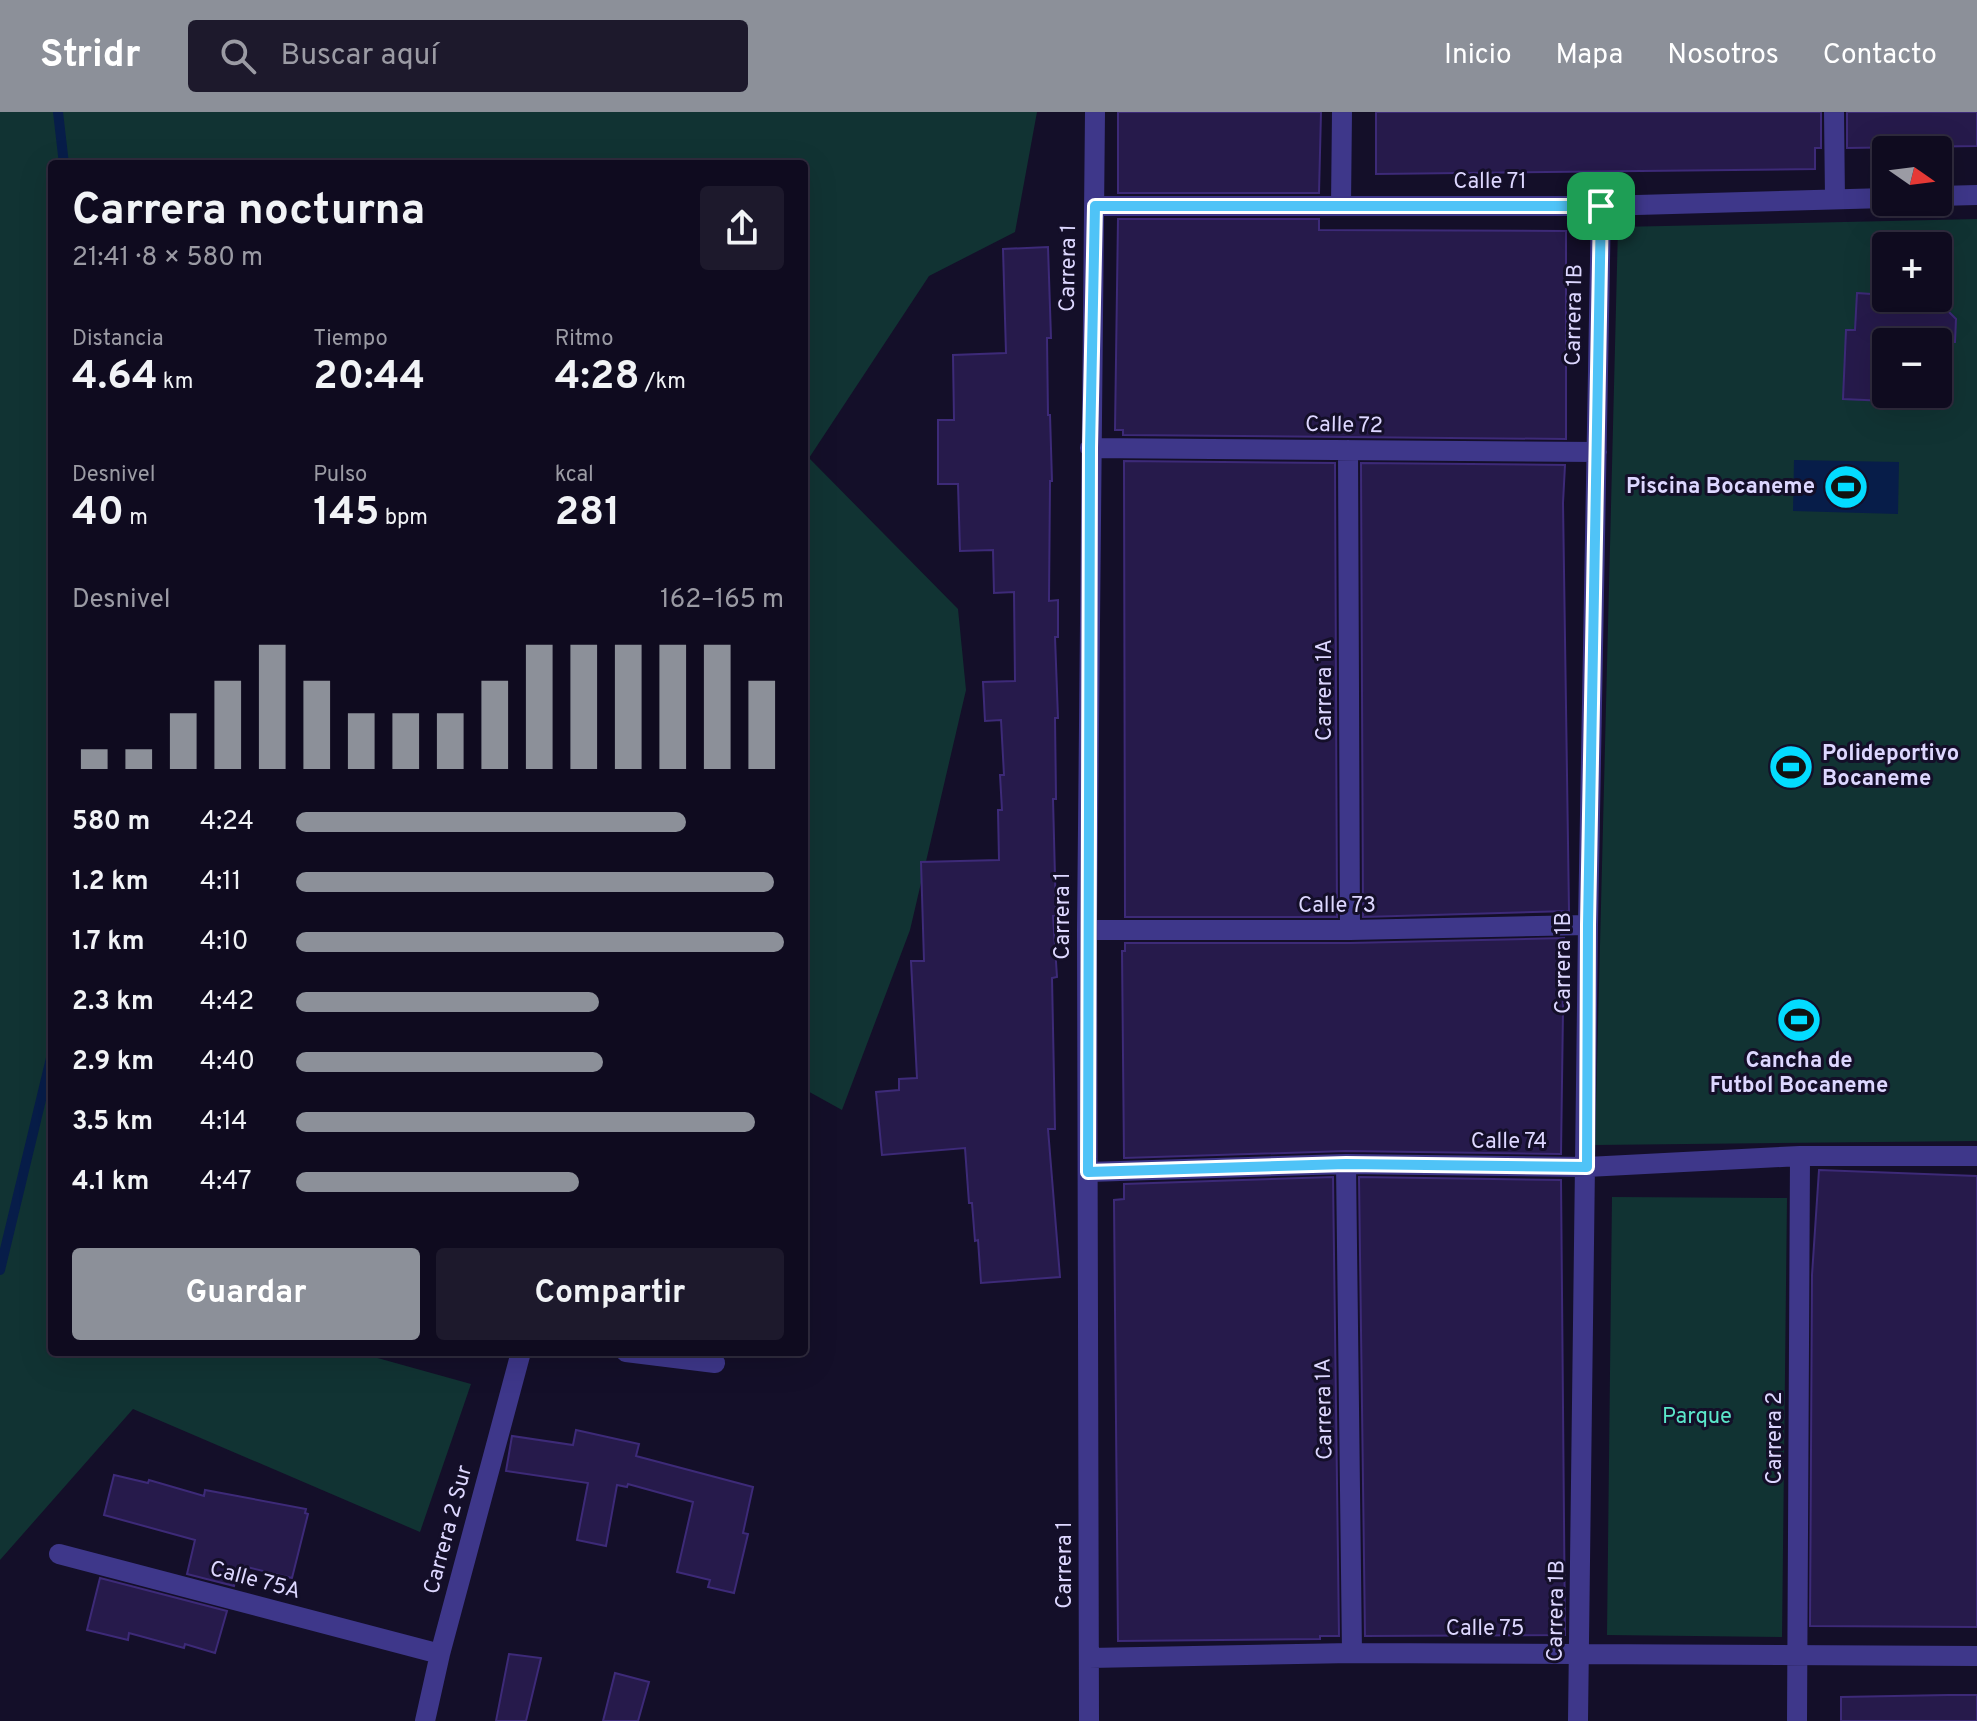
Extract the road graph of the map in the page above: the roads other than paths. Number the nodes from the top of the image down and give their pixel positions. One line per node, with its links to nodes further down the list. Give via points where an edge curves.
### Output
1 (1095, 112): 9 (street, Carrera 1)
2 (1342, 112): 8 (street)
3 (1834, 112): 7 (street)
4 (1977, 195): 5 (street)
5 (1952, 196)
6 (1872, 198): 7 (street, Calle 71)
7 (1835, 199): 10 (street, Calle 71)
8 (1341, 205): 9 (street, Calle 71); 10 (street, Calle 71)
9 (1095, 206): 11 (street, Carrera 1)
10 (1601, 206): 13 (street, Carrera 1B)
11 (1090, 448): 12 (street, Calle 72); 15 (street, Carrera 1)
12 (1348, 450): 13 (street, Calle 72); 16 (street, Carrera 1A)
13 (1597, 452): 14 (street, Carrera 1B)
14 (1588, 925): 16 (street, Calle 73); 20 (street, Carrera 1B)
15 (1087, 930): 16 (street, Calle 73); 21 (street, Carrera 1)
16 (1350, 930)
17 (1800, 1156): 18 (street, Calle 74); 20 (street, Calle 74); 29 (street, Carrera 2)
18 (1977, 1156)
19 (1346, 1164): 20 (street, Calle 74); 21 (street, Calle 74); 26 (street, Carrera 1A)
20 (1587, 1167): 27 (street, Carrera 1B)
21 (1088, 1172): 31 (street, Carrera 1)
22 (520, 1356): 28 (street, Carrera 2 Sur)
23 (658, 1356): 24 (street)
24 (715, 1363)
25 (59, 1554): 28 (street, Calle 75A)
26 (1352, 1653): 27 (street, Calle 75); 31 (street, Calle 75)
27 (1581, 1653): 29 (street, Calle 75); 34 (street, Carrera 1B)
28 (440, 1654): 32 (street, Carrera 2 Sur)
29 (1797, 1654): 30 (street, Calle 75); 35 (street, Carrera 2)
30 (1977, 1656)
31 (1089, 1658): 33 (street, Carrera 1)
32 (425, 1721)
33 (1089, 1721)
34 (1578, 1721)
35 (1797, 1721)

